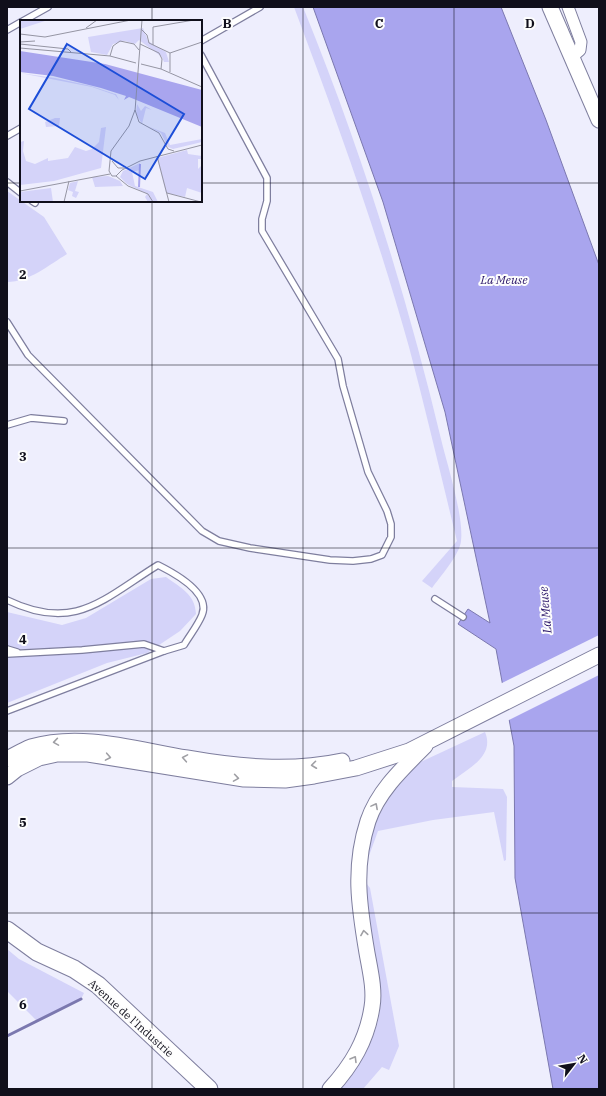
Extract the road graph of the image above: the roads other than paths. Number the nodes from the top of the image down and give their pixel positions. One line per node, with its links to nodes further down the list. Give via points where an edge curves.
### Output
1 (48, 7): 5 (lane)
2 (260, 7): 8 (lane)
3 (550, 7): 10 (main road)
4 (568, 7): 10 (street, via 581,42 580,50)
5 (25, 20)
6 (20, 23): 7 (lane)
7 (7, 30)
8 (202, 40)
9 (202, 56): 16 (lane, via 266,178 267,201 262,231 338,359 343,386 368,472 387,510 391,524 391,537 382,555 353,561 330,560 219,541 202,531 28,355)
10 (572, 57): 11 (main road)
11 (599, 120)
12 (20, 129): 13 (lane)
13 (7, 136)
14 (7, 182): 15 (lane)
15 (20, 192)
16 (7, 322)
17 (64, 421): 18 (lane, via 31,418)
18 (7, 425)
19 (7, 600): 23 (lane, via 52,614 83,610 109,597 158,565 180,576 201,597 203,614 184,645)
20 (435, 600): 21 (lane)
21 (463, 617)
22 (7, 649): 25 (lane)
23 (164, 651): 25 (lane, via 144,644); 27 (lane)
24 (7, 654): 25 (lane)
25 (23, 654)
26 (599, 656): 28 (main road)
27 (7, 711)
28 (434, 737): 29 (main road, one-way to 29, via 341,761 296,767 251,767 101,743 66,740 29,748); 30 (main road, one-way to 28, via 16,769 39,758 57,754 88,754 244,779 285,780 356,768 397,755); 33 (main road, one-way to 28, via 361,1047 373,1006 372,980 358,884 362,842 368,819 394,777)
29 (7, 759)
30 (7, 777)
31 (7, 930): 32 (main road, Avenue de l'Industrie, via 38,952 74,969 98,985)
32 (204, 1087)
33 (330, 1089)

